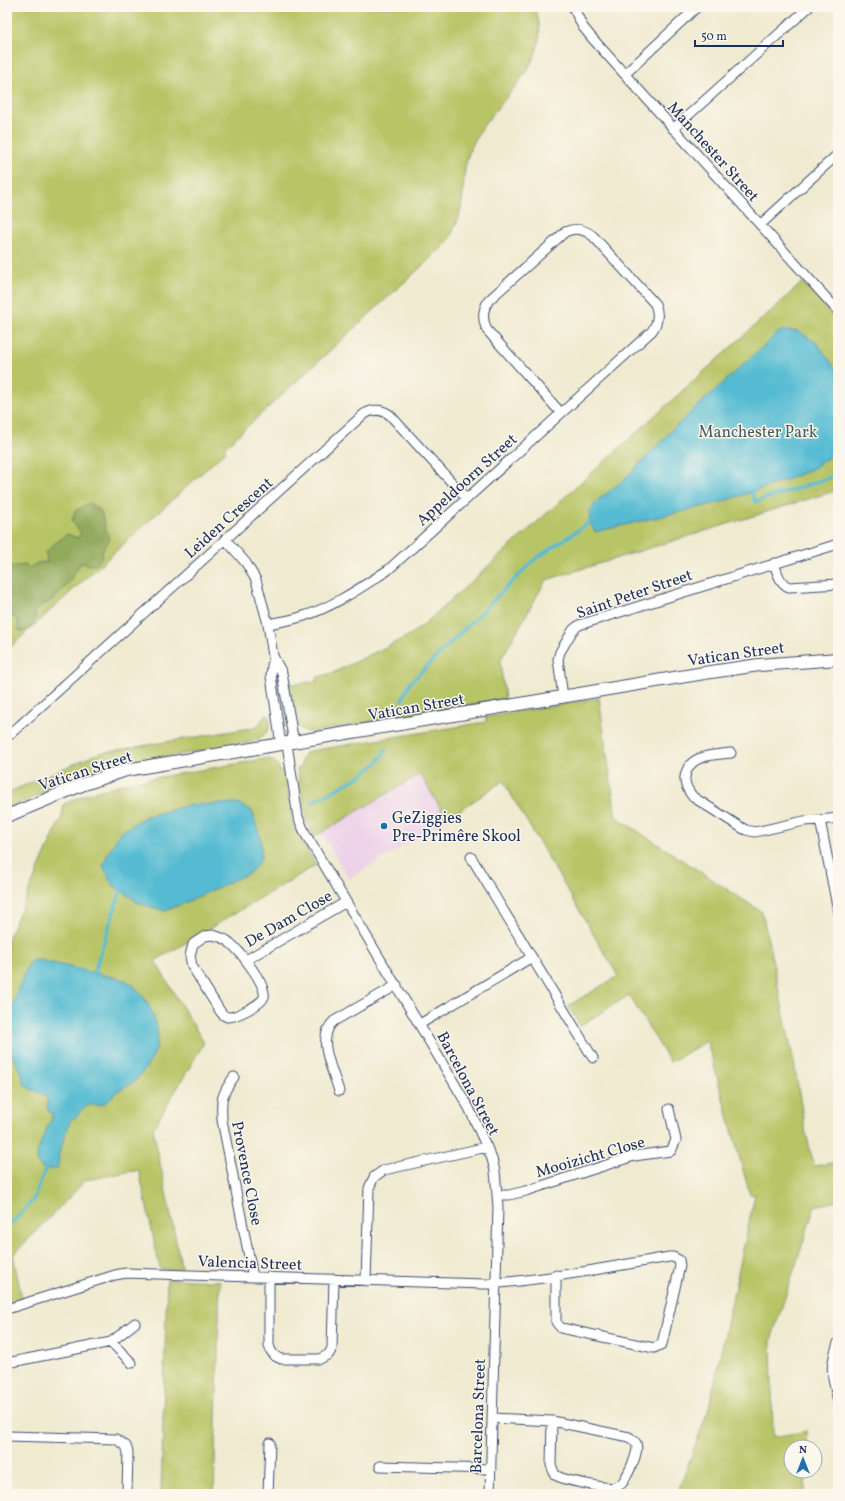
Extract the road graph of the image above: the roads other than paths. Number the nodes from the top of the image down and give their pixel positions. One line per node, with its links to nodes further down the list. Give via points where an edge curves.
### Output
1 (573, 7): 4 (street, Manchester Street, via 583,27)
2 (697, 7): 4 (street)
3 (809, 7): 5 (street)
4 (625, 74): 5 (street, Manchester Street)
5 (673, 129): 7 (street, Manchester Street)
6 (838, 154): 7 (street)
7 (760, 225): 8 (street, Manchester Street)
8 (838, 311)
9 (561, 413): 9 (street, Appeldoorn Street, via 487,330 483,318 489,300 565,232 579,229 593,236 655,304 658,317 652,332); 10 (street, Appeldoorn Street)
10 (466, 499): 11 (street, Leiden Crescent, via 390,415 374,410 364,414); 15 (street, Appeldoorn Street, via 388,570 367,584 304,616)
11 (225, 540): 15 (street, via 246,563 256,580); 19 (street, Leiden Crescent)
12 (838, 544): 13 (street, Saint Peter Street)
13 (774, 563): 14 (street, via 780,579 786,586); 18 (street, Saint Peter Street, via 578,625 558,659)
14 (838, 584)
15 (268, 624): 16 (street)
16 (273, 656): 20 (street, via 271,676); 20 (street, via 282,673)
17 (838, 659): 18 (street, Vatican Street, via 759,664)
18 (563, 697): 20 (street, Vatican Street)
19 (7, 737)
20 (287, 744): 22 (street, Vatican Street, via 126,770 84,784); 26 (street, Barcelona Street, via 301,824)
21 (731, 753): 24 (street, via 701,757 691,764 685,780 693,797 750,832)
22 (7, 816)
23 (838, 818): 24 (street)
24 (820, 820): 27 (street)
25 (471, 857): 28 (street)
26 (346, 902): 29 (street, De Dam Close); 30 (street, Barcelona Street)
27 (838, 911)
28 (532, 957): 31 (street); 32 (street)
29 (246, 960): 29 (street, De Dam Close, via 221,937 205,936 193,944 192,966 224,1015 232,1017 262,1001 264,997 263,988)
30 (397, 985): 31 (street, Barcelona Street); 34 (street, via 334,1021 326,1030 327,1051)
31 (420, 1024): 36 (street, Barcelona Street, via 469,1108)
32 (593, 1058)
33 (234, 1077): 39 (street, Provence Close, via 222,1097 222,1120)
34 (339, 1090)
35 (669, 1108): 37 (street, Mooizicht Close, via 676,1140 671,1151 634,1156 526,1191)
36 (487, 1147): 37 (street, Barcelona Street, via 495,1171); 42 (street, via 384,1170 374,1177 369,1188)
37 (498, 1195): 43 (street, Barcelona Street)
38 (556, 1275): 38 (street, Valencia Street, via 676,1258 680,1266 662,1344 654,1348 561,1328 556,1322); 43 (street, Valencia Street)
39 (253, 1277): 40 (street, Valencia Street); 44 (street, Valencia Street, via 126,1273)
40 (269, 1277): 41 (street, Valencia Street); 41 (street, via 271,1351 281,1359 312,1360 325,1357 332,1348)
41 (334, 1279): 42 (street, Valencia Street)
42 (366, 1280): 43 (street, Valencia Street)
43 (496, 1283): 51 (street, Barcelona Street)
44 (7, 1308)
45 (135, 1323): 46 (street)
46 (111, 1342): 48 (street); 49 (street)
47 (838, 1343): 50 (street, via 832,1360)
48 (7, 1363)
49 (132, 1363)
50 (838, 1401)
51 (492, 1418): 52 (street); 56 (street, Barcelona Street)
52 (552, 1421): 52 (street, via 624,1435 634,1440 635,1455 620,1486 609,1488 555,1475 551,1465)
53 (7, 1436): 57 (street, via 116,1439 126,1446 128,1452)
54 (270, 1442): 58 (street)
55 (380, 1466): 56 (street)
56 (491, 1469): 59 (street, Barcelona Street)
57 (127, 1494)
58 (268, 1494)
59 (490, 1494)

